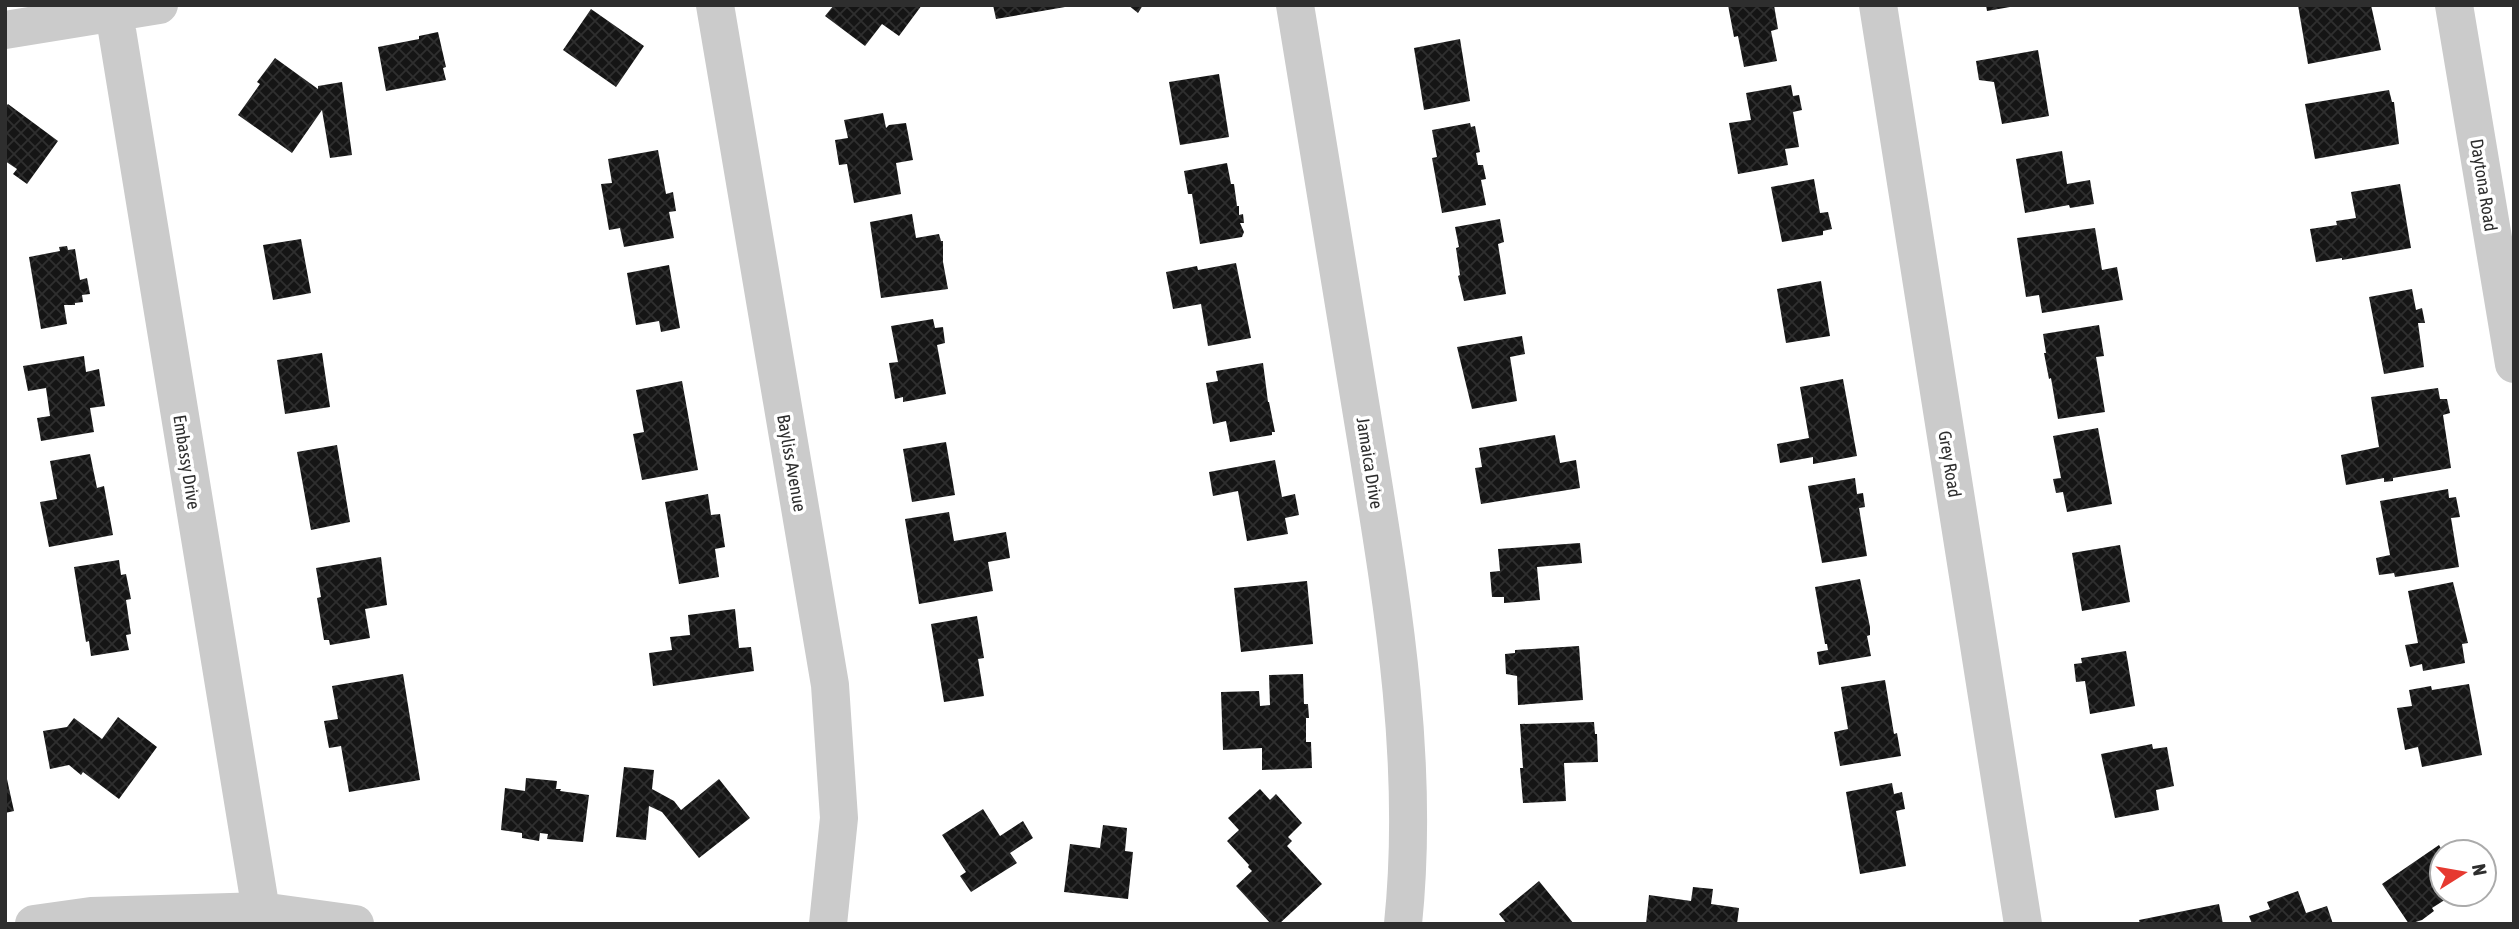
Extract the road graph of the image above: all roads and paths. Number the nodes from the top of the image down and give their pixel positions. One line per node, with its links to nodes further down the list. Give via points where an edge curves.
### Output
1 (159, 5): 6 (street)
2 (715, 5): 12 (street, Bayliss Avenue, via 830,685 839,818)
3 (1296, 5): 13 (street, Jamaica Drive, via 1395,615 1408,760)
4 (1878, 5): 14 (street, Grey Road)
5 (2454, 5): 8 (street, Daytona Road)
6 (114, 12): 7 (street); 9 (street, Embassy Drive)
7 (5, 30)
8 (2514, 365)
9 (261, 911): 10 (street, via 90,916); 11 (street)
10 (34, 924)
11 (355, 924)
12 (828, 924)
13 (1403, 924)
14 (2022, 924)

